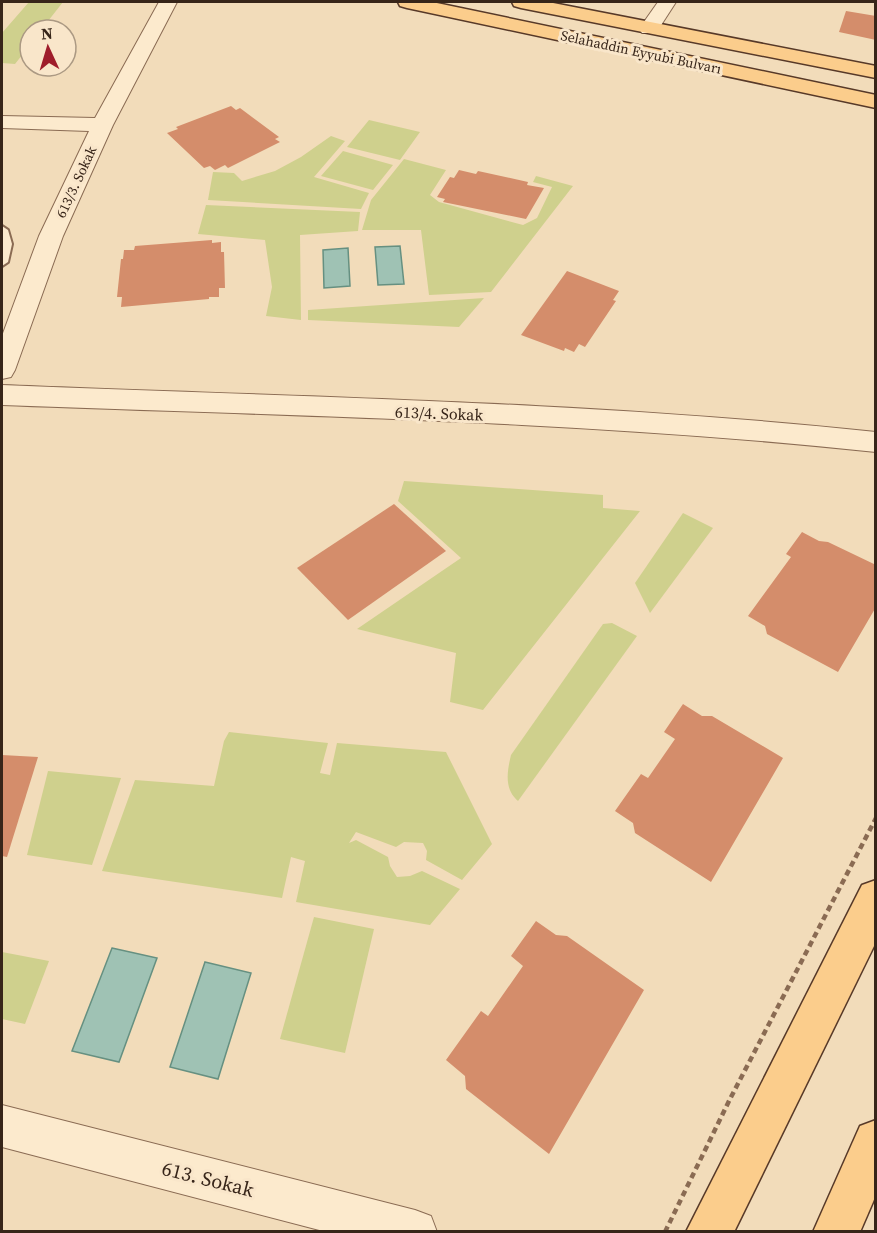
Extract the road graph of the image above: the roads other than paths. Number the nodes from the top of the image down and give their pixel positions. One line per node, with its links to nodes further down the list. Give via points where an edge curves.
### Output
1 (168, 2): 9 (street, 613/3. Sokak)
2 (407, 2): 7 (main road, Selahaddin Eyyubi Bulvarı)
3 (521, 2): 5 (main road, Selahaddin Eyyubi Bulvarı)
4 (667, 2): 5 (street)
5 (649, 29): 6 (main road, Selahaddin Eyyubi Bulvarı)
6 (876, 72)
7 (876, 102)
8 (2, 122): 9 (street)
9 (102, 125): 12 (street, 613/3. Sokak, via 51,236)
10 (2, 230): 11 (lane, via 6,244)
11 (2, 262)
12 (2, 370)
13 (2, 395): 14 (street, 613/4. Sokak, via 622,421)
14 (876, 442)
15 (876, 899): 19 (main road)
16 (2, 1126): 18 (street, 613. Sokak)
17 (876, 1142): 20 (main road)
18 (415, 1232)
19 (709, 1232)
20 (836, 1232)

